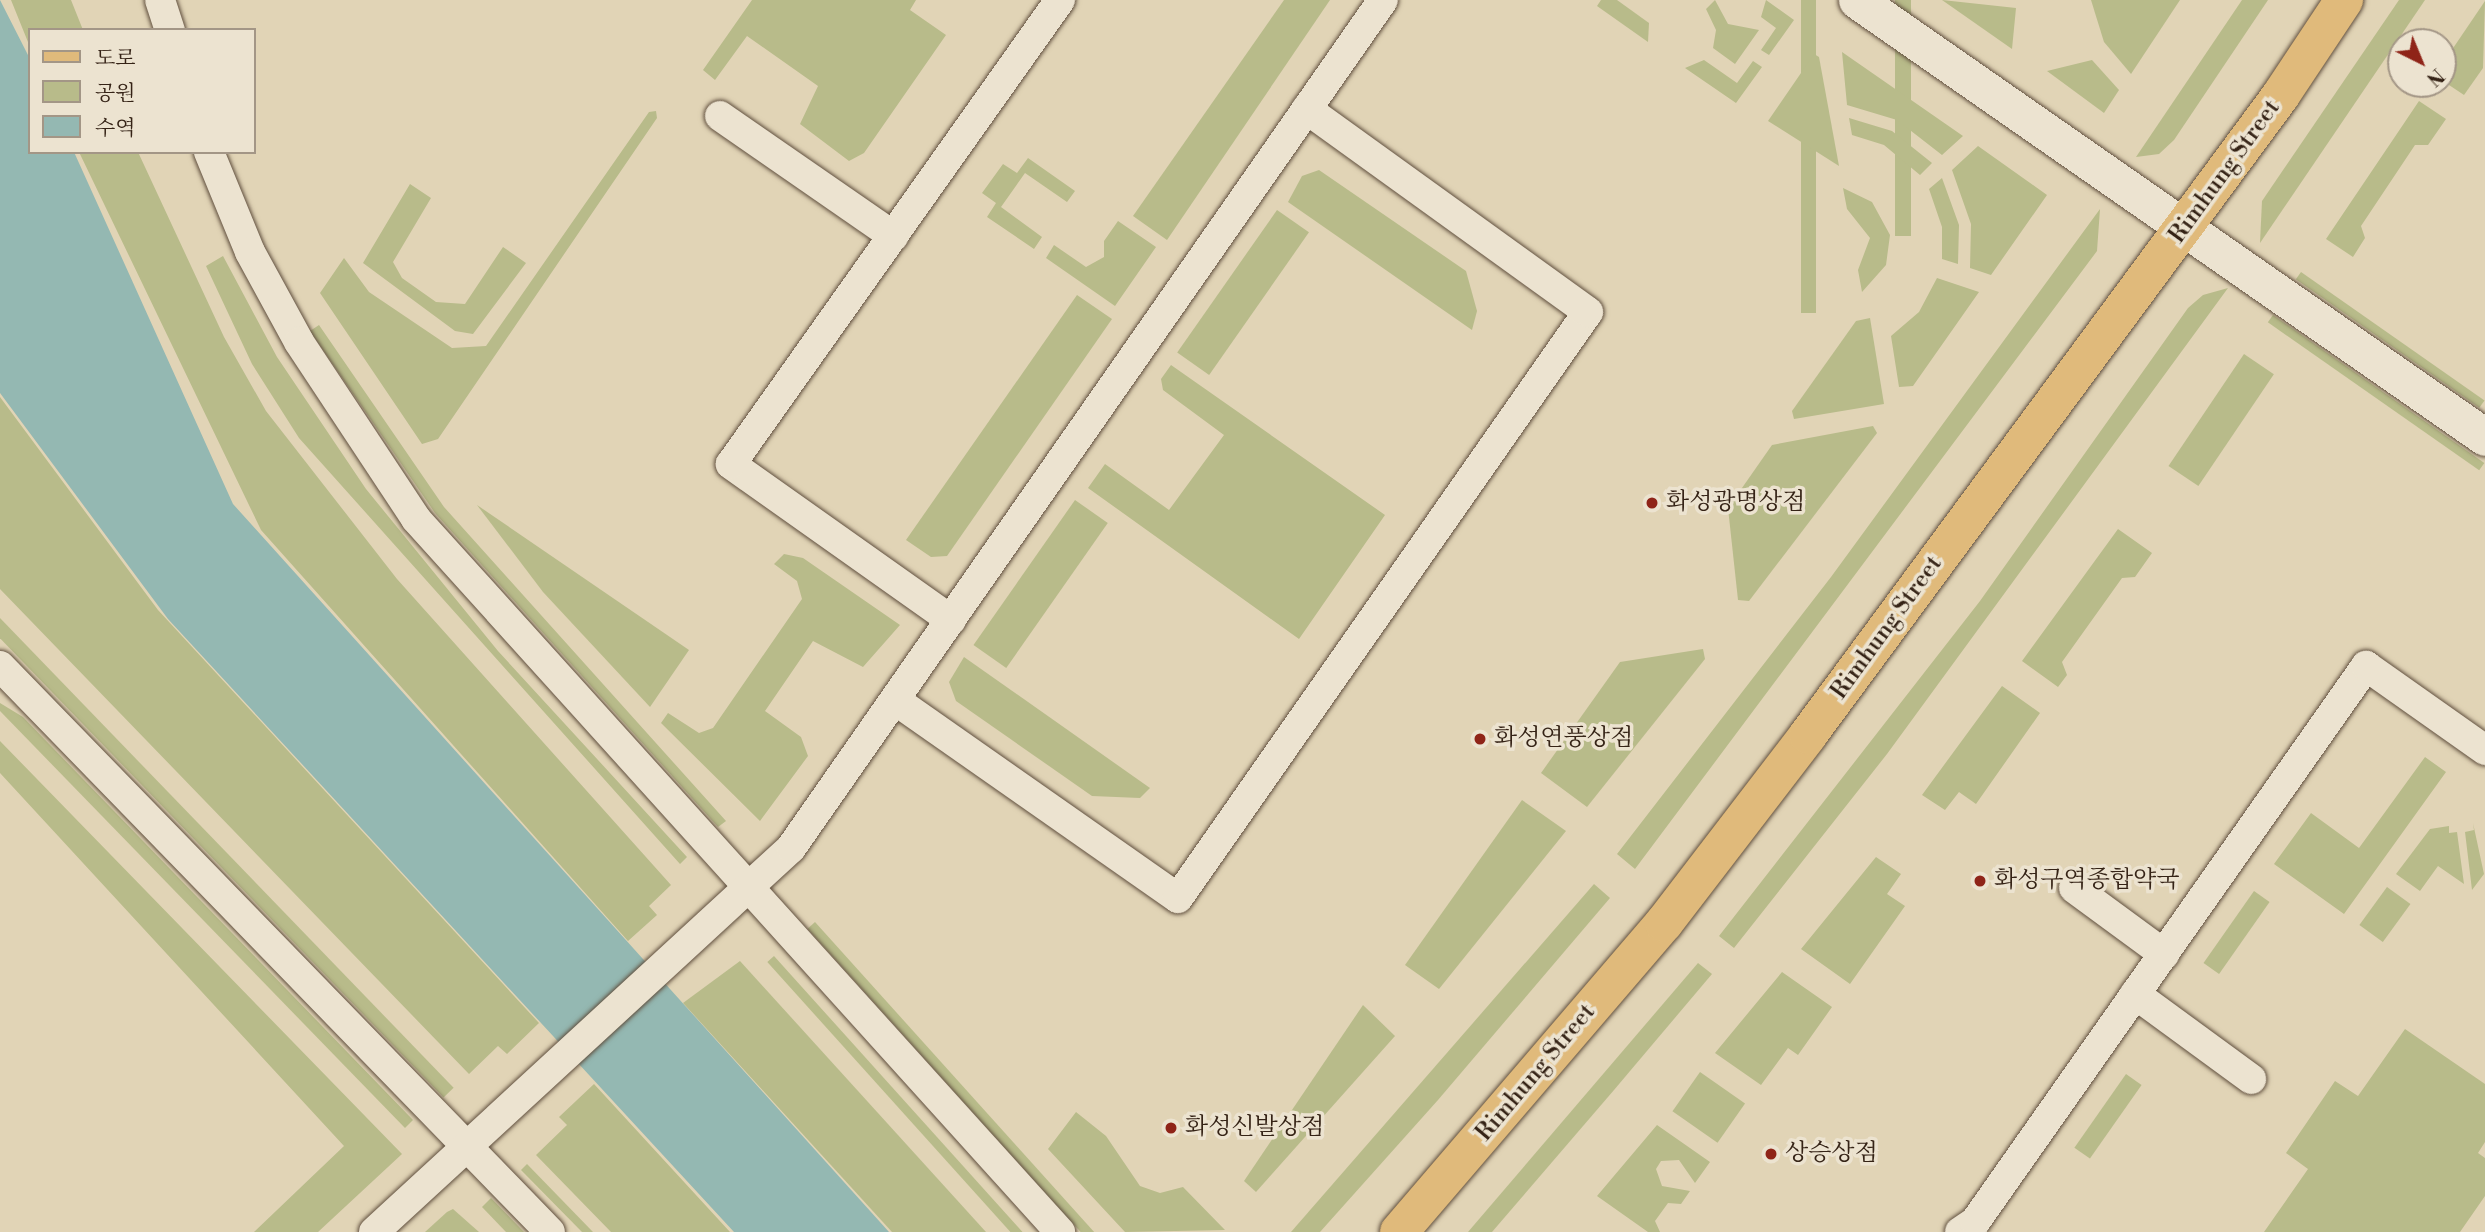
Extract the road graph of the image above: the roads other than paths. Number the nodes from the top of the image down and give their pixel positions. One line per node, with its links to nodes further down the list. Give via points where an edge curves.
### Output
1 (160, 0): 6 (street)
2 (1060, 0): 11 (street)
3 (1383, 0): 7 (street)
4 (1857, 0): 10 (street)
5 (2344, 0): 10 (main road, Rimhung Street)
6 (169, 28)
7 (1307, 109): 13 (street); 15 (street, via 1588,312 1565,346 1178,898)
8 (720, 116): 11 (street)
9 (210, 154): 18 (street, via 250,252 299,342 408,508)
10 (2186, 226): 12 (street); 27 (main road, Rimhung Street, via 1664,923)
11 (893, 236): 13 (street, via 731,464)
12 (2485, 437)
13 (951, 620): 15 (street)
14 (0, 666): 22 (street)
15 (895, 700): 18 (street, via 791,848)
16 (2485, 750): 19 (street, via 2366,666)
17 (2074, 888): 19 (street)
18 (747, 892): 22 (street); 26 (street)
19 (2164, 954): 20 (street)
20 (2135, 994): 21 (street); 23 (street)
21 (2251, 1079)
22 (465, 1147): 24 (street); 25 (street)
23 (1975, 1229)
24 (374, 1232)
25 (550, 1232)
26 (1060, 1232)
27 (1399, 1232)

